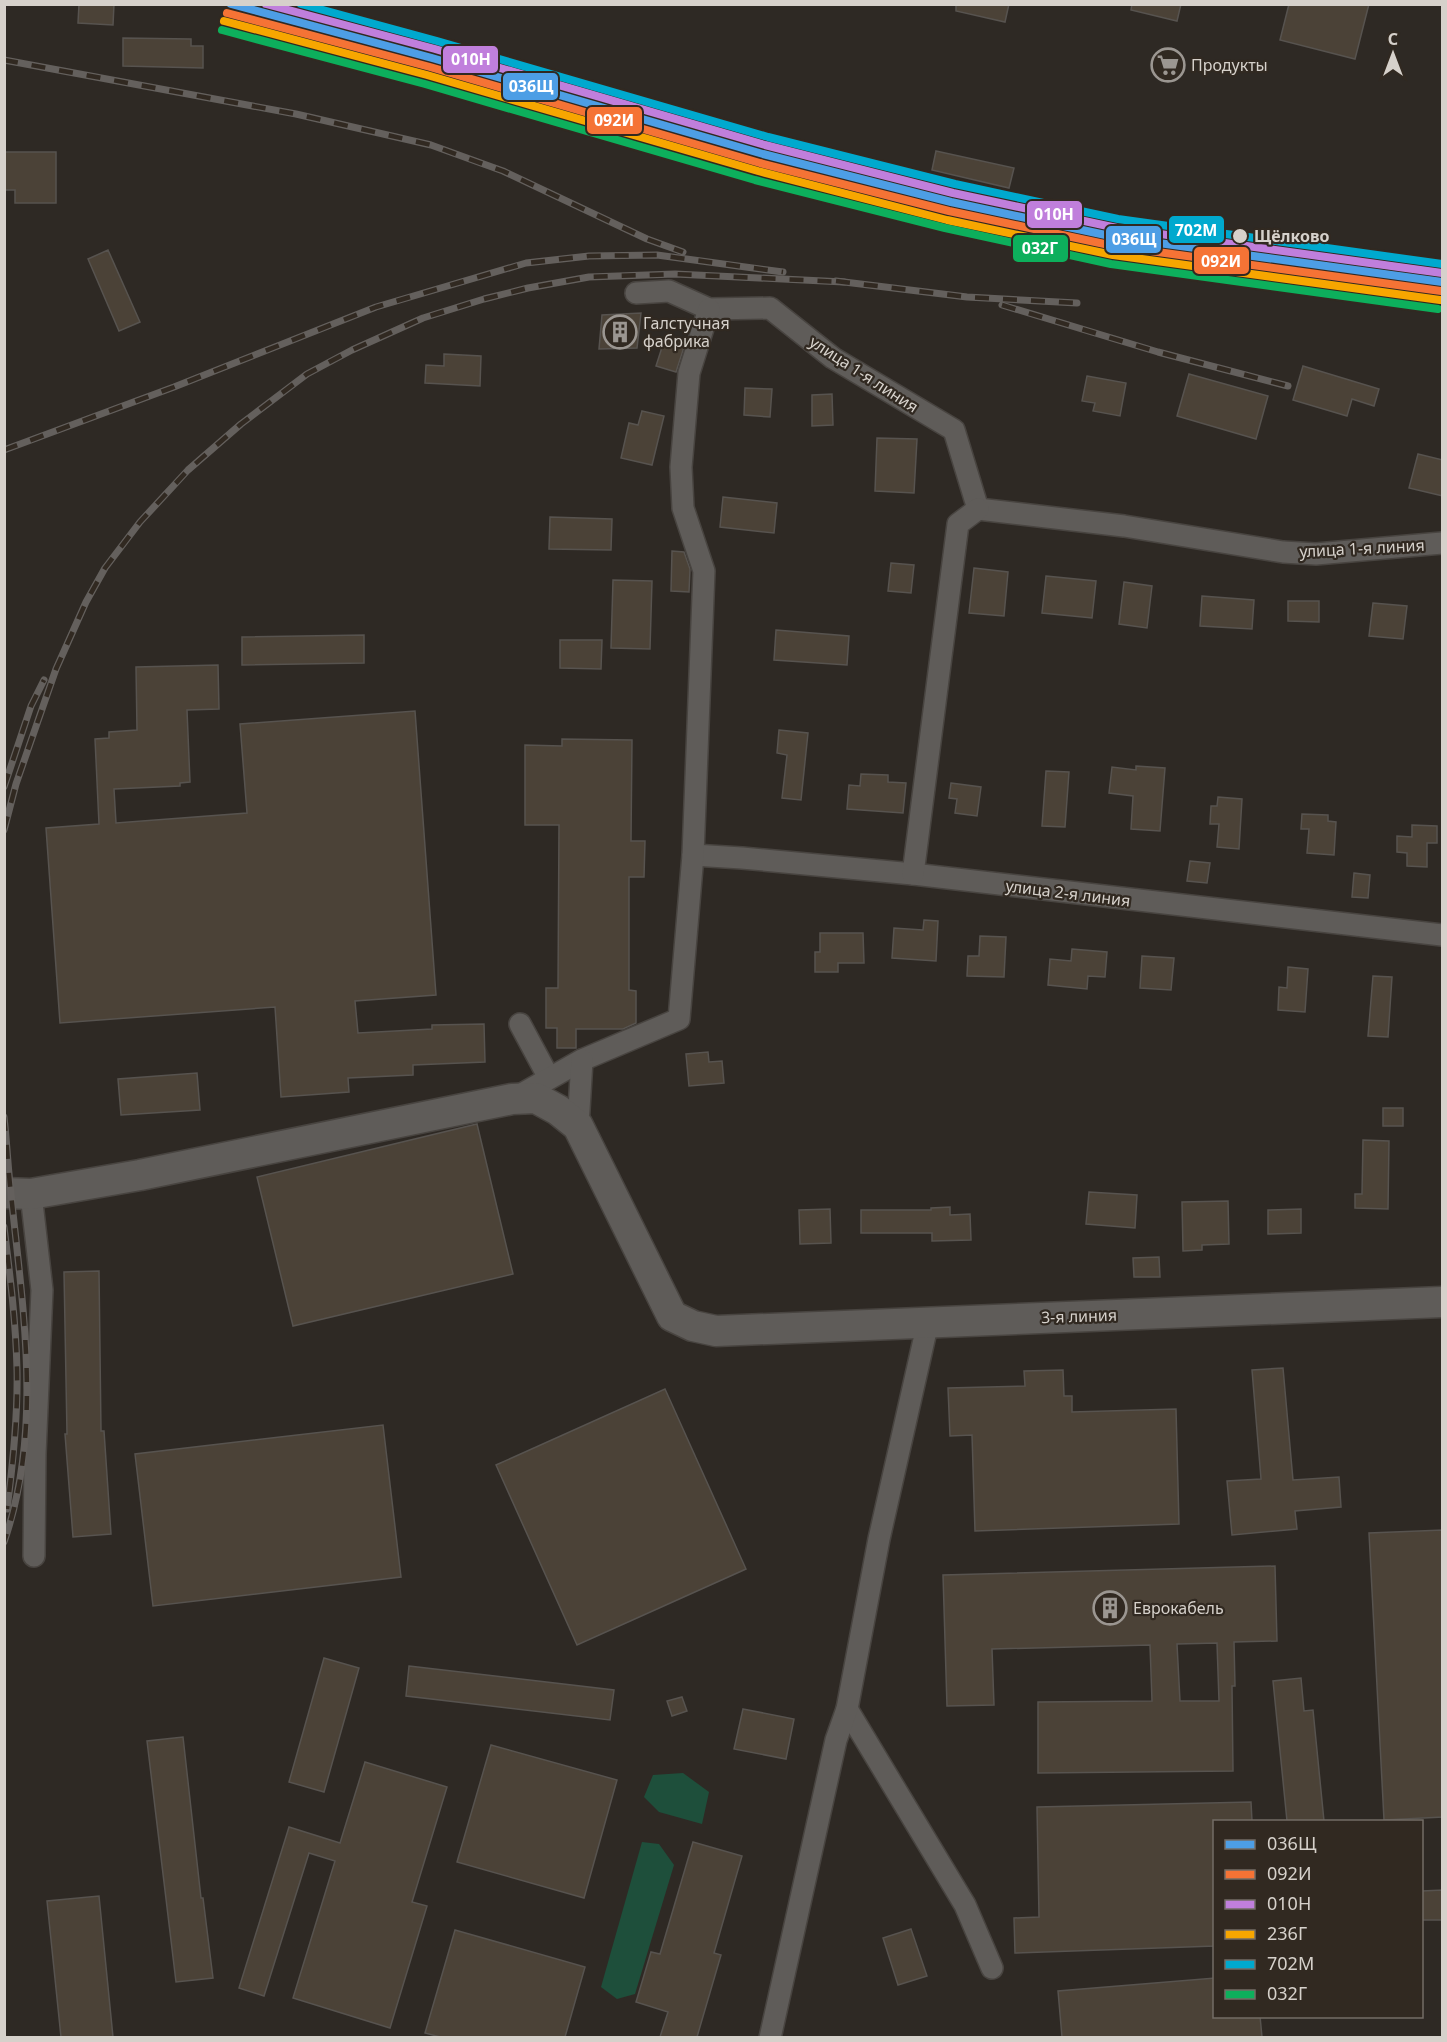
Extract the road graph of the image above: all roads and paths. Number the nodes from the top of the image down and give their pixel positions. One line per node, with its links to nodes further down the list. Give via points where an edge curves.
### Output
1 (636, 293): 2 (street, via 669,291)
2 (709, 309): 3 (street, улица 1-я линия, via 770,308 833,358 954,430); 5 (street, via 689,373 681,467 683,508 704,571)
3 (978, 509): 4 (street, улица 1-я линия, via 1124,526 1283,552 1316,554); 6 (street, via 958,524)
4 (1443, 543)
5 (693, 855): 6 (street, улица 2-я линия); 9 (street, via 679,1019)
6 (913, 874): 7 (street, улица 2-я линия)
7 (1443, 935)
8 (520, 1024): 10 (street)
9 (582, 1060): 10 (street); 12 (street)
10 (549, 1078): 11 (street)
11 (512, 1099): 12 (street, via 537,1098); 13 (street, via 140,1175)
12 (578, 1126): 15 (street, 3-я линия, via 672,1316 716,1331)
13 (18, 1193): 16 (street, via 42,1290)
14 (1443, 1302): 15 (street, 3-я линия)
15 (928, 1322): 17 (street, via 879,1539)
16 (34, 1556)
17 (847, 1709): 18 (street, via 965,1905); 19 (street, via 836,1740)
18 (992, 1968)
19 (770, 2037)

